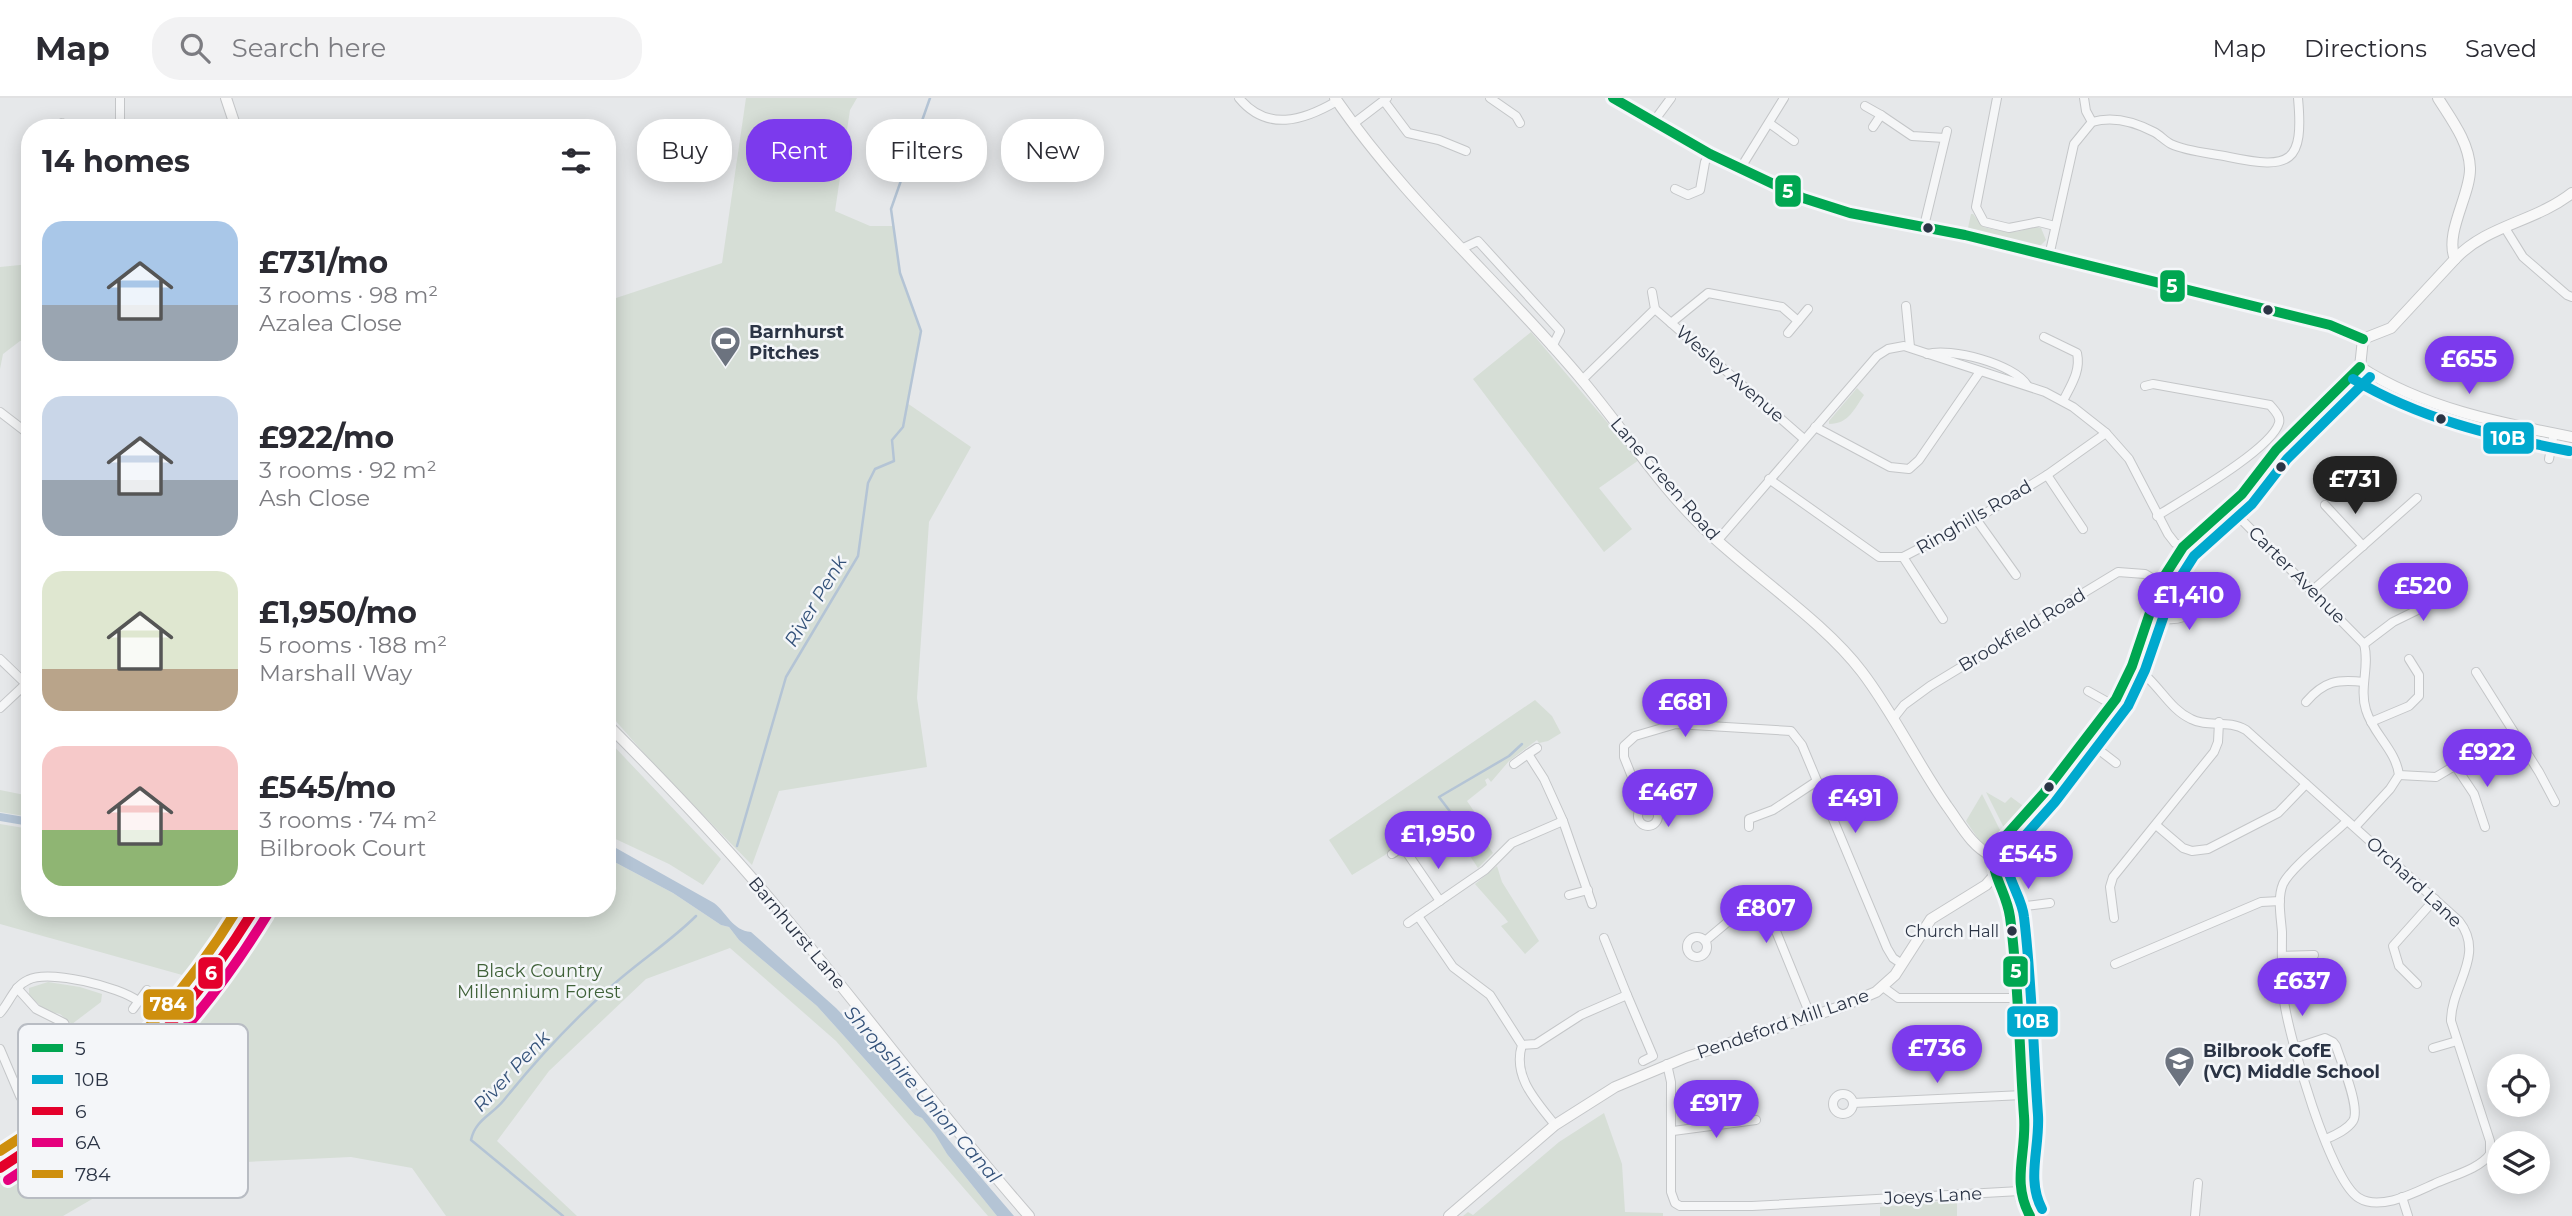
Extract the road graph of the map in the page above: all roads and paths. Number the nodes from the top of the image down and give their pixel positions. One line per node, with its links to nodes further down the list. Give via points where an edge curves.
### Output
1 (120, 98): 16 (street)
2 (226, 98): 17 (street)
3 (1239, 98): 13 (street, via 1251,113 1278,120 1295,120)
4 (1490, 98): 20 (street)
5 (1613, 98): 18 (street)
6 (1671, 98): 18 (street)
7 (1784, 98): 21 (street)
8 (1997, 98): 31 (street, via 1978,215 1984,222 2009,228 2034,222)
9 (2084, 98): 19 (street)
10 (2298, 98): 19 (street, via 2300,139 2286,158 2272,164 2171,144 2154,132 2114,119)
11 (2438, 98): 35 (street, via 2460,134 2470,169 2452,243)
12 (1385, 99): 22 (street); 25 (street, via 1408,133)
13 (1336, 100): 22 (street, Lane Green Road)
14 (1866, 106): 15 (street)
15 (1881, 115): 23 (street); 30 (street, via 1912,136 1946,134)
16 (120, 119)
17 (233, 119)
18 (1654, 121): 26 (street)
19 (2092, 122): 31 (street, via 2074,144)
20 (1520, 123)
21 (1769, 123): 24 (street); 27 (street)
22 (1353, 124): 33 (street, Lane Green Road, via 1417,202)
23 (1873, 127)
24 (1794, 141)
25 (1466, 151)
26 (1710, 154): 27 (street); 28 (street, via 1700,190 1688,195)
27 (1740, 169): 30 (street, via 1803,198 1850,213)
28 (1675, 189)
29 (2572, 193): 32 (street, via 2548,210)
30 (1924, 226): 34 (street)
31 (2055, 226): 34 (street)
32 (2505, 228): 35 (street, via 2479,237); 37 (street, via 2523,257)
33 (1463, 248): 46 (street, Lane Green Road); 46 (street, via 1478,241 1560,331)
34 (2049, 256): 45 (street, via 2330,325)
35 (2455, 259): 45 (street, via 2391,328)
36 (1652, 292): 39 (street)
37 (2572, 296)
38 (1906, 306): 47 (street)
39 (1655, 309): 42 (street, Wesley Avenue); 51 (street)
40 (1808, 309): 41 (street)
41 (1798, 321): 42 (street, via 1783,307 1708,293); 43 (street)
42 (1671, 323): 61 (street, Wesley Avenue)
43 (1788, 333)
44 (2044, 337): 54 (street, via 2077,353 2079,363)
45 (2363, 339): 49 (street)
46 (1552, 347): 51 (street, Lane Green Road)
47 (1910, 347): 48 (street); 56 (street, via 1888,349 1877,356)
48 (1927, 354): 50 (street); 52 (street, via 1945,351 1995,364)
49 (2360, 367): 59 (street, via 2422,399); 67 (street, via 2289,436)
50 (1979, 373): 52 (street); 56 (street, via 1919,460 1904,470 1889,467)
51 (1582, 380): 71 (street, Lane Green Road, via 1642,456)
52 (2027, 386): 54 (street)
53 (2145, 386): 68 (street, via 2270,405 2279,416 2272,434 2236,466)
54 (2063, 401): 58 (street)
55 (0, 412): 57 (street)
56 (1815, 427): 61 (street)
57 (21, 428)
58 (2106, 433): 63 (street, Ringhills Road); 68 (street, via 2129,459)
59 (2554, 433): 60 (street); 62 (street)
60 (2572, 437)
61 (1804, 439): 64 (street)
62 (2549, 459)
63 (2047, 475): 69 (street, Ringhills Road); 70 (street)
64 (1769, 479): 71 (street); 74 (street, Ringhills Road, via 1879,557)
65 (2417, 498): 72 (street)
66 (2325, 505): 72 (street)
67 (2229, 507): 73 (street); 78 (street, Carter Avenue)
68 (2157, 516): 73 (street, via 2175,543)
69 (1976, 519): 74 (street, Ringhills Road); 75 (street)
70 (2083, 529)
71 (1718, 540): 94 (street, Lane Green Road, via 1856,664)
72 (2362, 546): 78 (street)
73 (2183, 547): 77 (street)
74 (1903, 557): 81 (street)
75 (2016, 575)
76 (2462, 580): 82 (street, via 2444,597 2393,622)
77 (2160, 583): 80 (street); 94 (street, Brookfield Road, via 2146,574 2118,572 1930,686 1904,705)
78 (2313, 590): 82 (street, Carter Avenue)
79 (2208, 592): 80 (street, via 2180,620)
80 (2150, 616): 85 (street)
81 (1943, 619)
82 (2364, 644): 88 (street, via 2368,662)
83 (0, 659): 87 (street)
84 (2409, 659): 96 (street, via 2419,675 2419,696 2409,706)
85 (2133, 666): 92 (street); 95 (street, Orchard Lane, via 2191,719)
86 (2476, 672): 97 (street)
87 (21, 676)
88 (2364, 682): 91 (street, via 2325,683); 96 (street, via 2364,703)
89 (21, 688): 93 (street)
90 (2088, 691): 92 (street)
91 (2306, 702)
92 (2113, 705): 99 (street)
93 (0, 708)
94 (1894, 719): 118 (street, Lane Green Road, via 1929,781 1976,847)
95 (2219, 722): 107 (street, Orchard Lane, via 2246,730); 113 (street, via 2214,752)
96 (2371, 722): 105 (street, via 2396,761)
97 (2513, 731): 104 (street); 108 (street)
98 (616, 733): 170 (street, Barnhurst Lane, via 781,912 961,1138)
99 (2086, 740): 102 (street); 118 (street, via 1996,845)
100 (1537, 748): 101 (street)
101 (1528, 754): 103 (street); 111 (street)
102 (2116, 763)
103 (1514, 764)
104 (2456, 767): 105 (street, via 2430,779); 114 (street, via 2474,794)
105 (2399, 775): 112 (street)
106 (1817, 781): 109 (street, via 1791,731 1676,724 1635,736 1624,746); 110 (street, via 1749,822); 136 (street, via 1887,948)
107 (2306, 784): 112 (street, Orchard Lane); 113 (street, via 2278,813 2208,849 2183,848)
108 (2554, 802)
109 (1644, 807)
110 (1740, 813)
111 (1563, 821): 120 (street); 123 (street, via 1512,844 1485,870)
112 (2351, 824): 122 (street, Orchard Lane); 124 (street, via 2299,866 2283,884)
113 (2156, 825): 130 (street, via 2111,881)
114 (2485, 827)
115 (1413, 840): 116 (street)
116 (1403, 847): 117 (street); 123 (street)
117 (1392, 854)
118 (1992, 856): 119 (street)
119 (1993, 877): 127 (street); 136 (street, Pendeford Mill Lane, via 1931,919)
120 (1588, 890): 121 (street); 126 (street)
121 (1569, 895)
122 (2435, 900): 138 (street, via 2393,946 2399,966); 150 (street, Orchard Lane, via 2462,924 2470,944 2469,963 2451,1012)
123 (1440, 901): 128 (street)
124 (2280, 901): 135 (street); 137 (street, via 2261,902)
125 (2050, 903): 127 (street)
126 (1592, 904)
127 (2009, 908): 143 (street)
128 (1418, 916): 131 (street); 151 (street, via 1453,967 1490,995)
129 (250, 917): 149 (street)
130 (2114, 918)
131 (1408, 923)
132 (1604, 938): 142 (street)
133 (1705, 941): 147 (street, via 1748,905 1763,905)
134 (2314, 955): 135 (street)
135 (2282, 956): 152 (street)
136 (1902, 964): 139 (street, Pendeford Mill Lane)
137 (2115, 964)
138 (2417, 984)
139 (1883, 987): 143 (street, via 1904,998); 147 (street, Pendeford Mill Lane)
140 (17, 988): 144 (street, via 36,977 52,975 114,988); 146 (street); 148 (street, via 41,1012)
141 (147, 990): 144 (street)
142 (1627, 995): 151 (street, via 1581,1015 1536,1044); 155 (street, via 1657,1054)
143 (2016, 998): 159 (street)
144 (138, 1001): 145 (street)
145 (133, 1009)
146 (0, 1013)
147 (1811, 1017): 156 (street, Pendeford Mill Lane)
148 (65, 1024)
149 (174, 1024)
150 (2456, 1041): 153 (street); 169 (street, Orchard Lane, via 2490,1141 2490,1154 2482,1162)
151 (1522, 1045): 162 (street, via 1519,1057 1524,1082)
152 (2295, 1048): 164 (street); 164 (street, via 2325,1038 2336,1046 2356,1107 2354,1119 2345,1129)
153 (2433, 1048)
154 (0, 1049): 157 (street)
155 (1643, 1062)
156 (1667, 1064): 162 (street, Pendeford Mill Lane, via 1608,1090); 163 (street, Joeys Lane)
157 (4, 1068): 158 (street)
158 (18, 1093)
159 (2023, 1095): 160 (street); 168 (street)
160 (1853, 1104)
161 (1756, 1120): 163 (street)
162 (1555, 1125): 171 (street, Pendeford Mill Lane)
163 (1673, 1131): 168 (street, Joeys Lane, via 1671,1192 1675,1203 1688,1208)
164 (2326, 1139): 169 (street, via 2355,1195 2375,1202)
165 (18, 1157): 166 (street)
166 (0, 1168)
167 (2198, 1184): 173 (street)
168 (2020, 1191): 172 (street)
169 (2402, 1197): 174 (street)
170 (1030, 1216)
171 (1449, 1216)
172 (2030, 1216)
173 (2195, 1216)
174 (2408, 1216)

